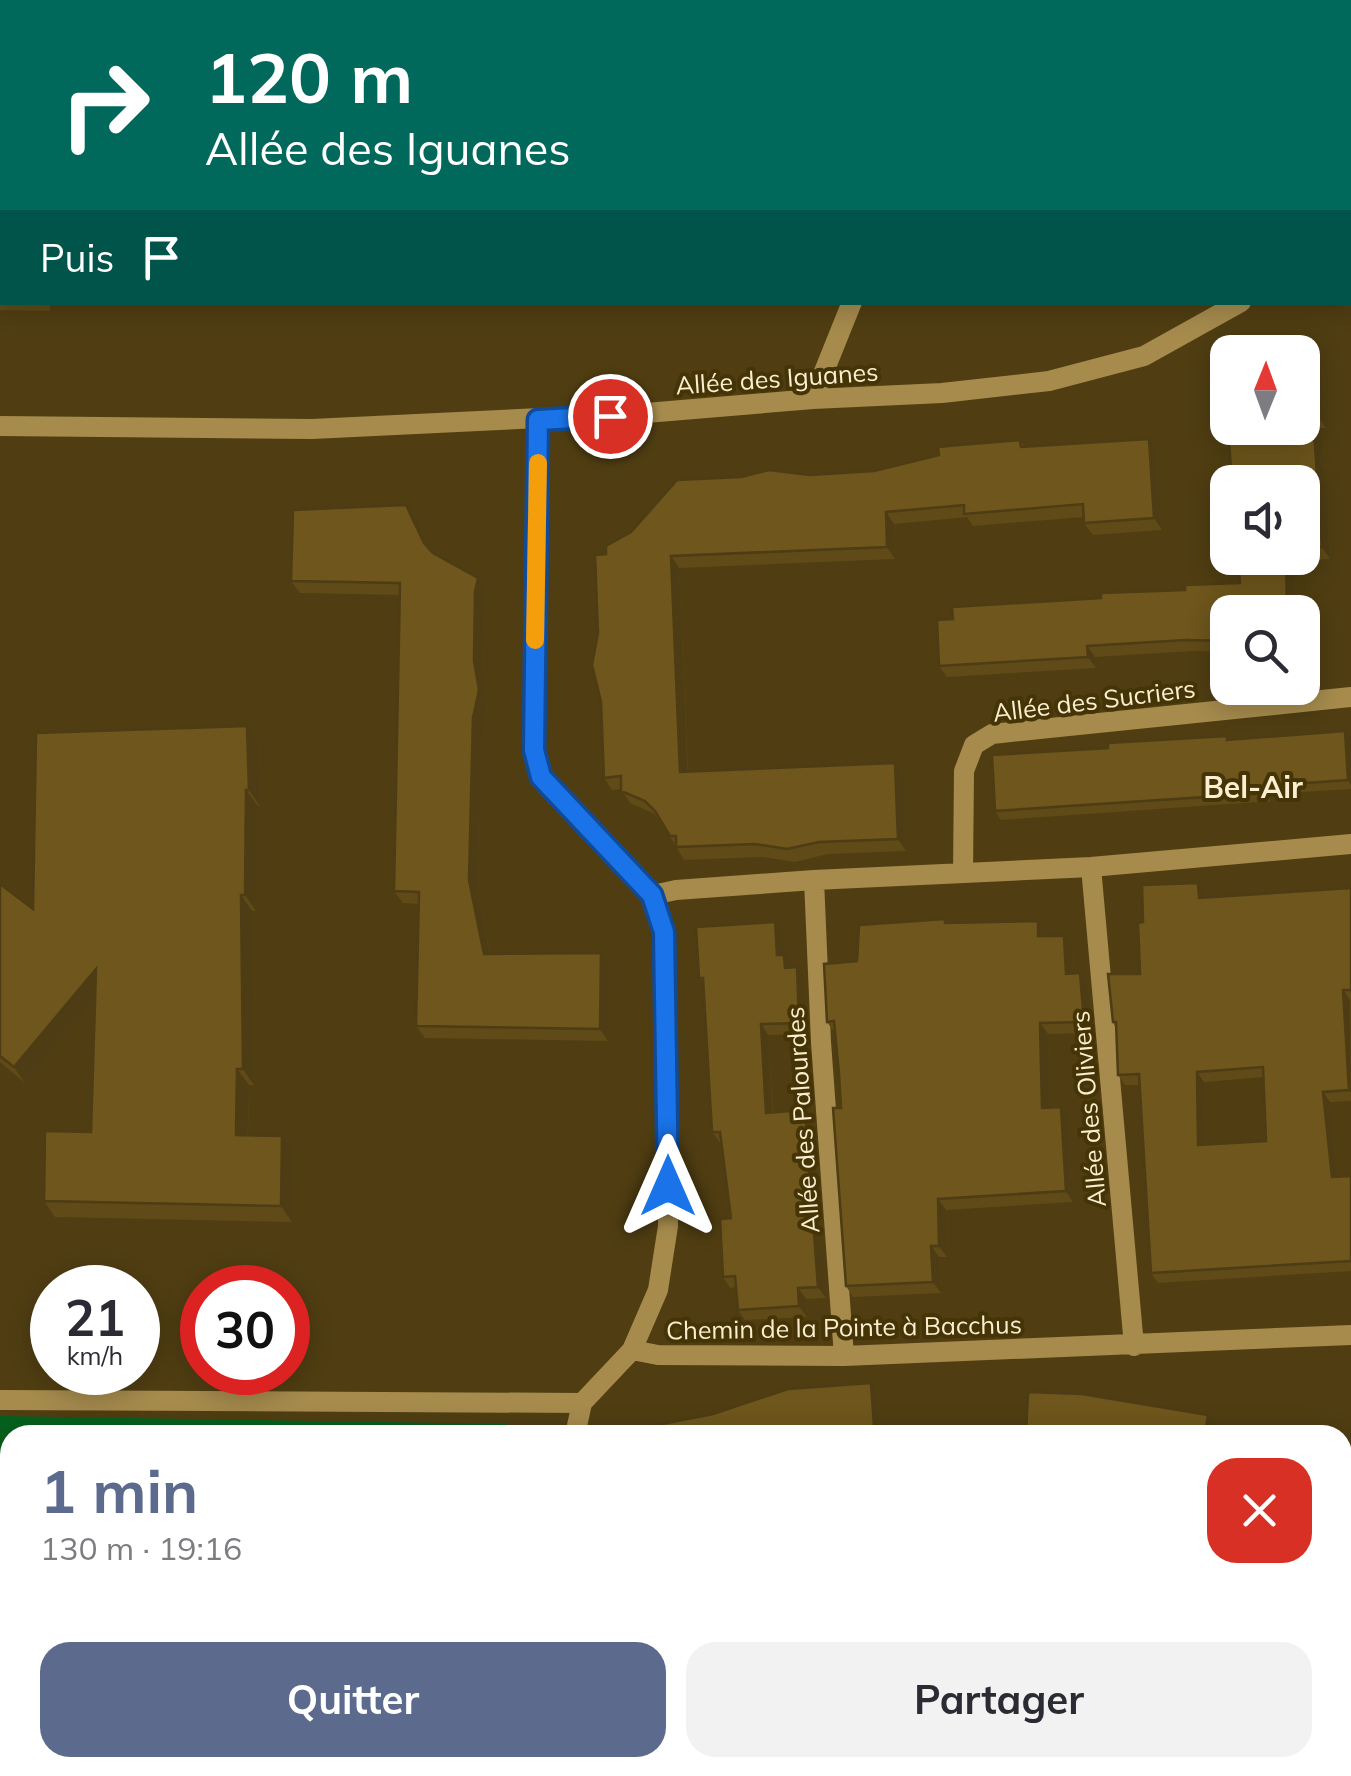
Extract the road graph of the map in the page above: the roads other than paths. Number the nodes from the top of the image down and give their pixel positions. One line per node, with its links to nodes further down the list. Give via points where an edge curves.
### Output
1 (851, 305): 3 (street)
2 (1236, 305): 3 (street, Allée des Iguanes, via 1144,356 1049,381)
3 (813, 399): 4 (street, Allée des Iguanes)
4 (538, 420): 5 (street, Allée des Iguanes, via 312,429); 11 (street, via 534,750 541,777)
5 (0, 426)
6 (1351, 696): 9 (street, Allée des Sucriers, via 992,734 974,745 964,771)
7 (1351, 844): 8 (street)
8 (1091, 867): 9 (street); 13 (street, Allée des Oliviers)
9 (963, 873): 10 (street)
10 (814, 880): 11 (street); 15 (street, Allée des Palourdes)
11 (652, 895): 14 (street, via 664,932 668,1226 658,1290)
12 (1351, 1335): 13 (street, Chemin de la Pointe à Bacchus)
13 (1134, 1346): 15 (street, Chemin de la Pointe à Bacchus)
14 (632, 1350): 15 (street, Chemin de la Pointe à Bacchus); 17 (street, Chemin de la Pointe à Bacchus)
15 (844, 1356)
16 (0, 1400): 17 (street)
17 (582, 1403): 18 (street)
18 (577, 1425)

